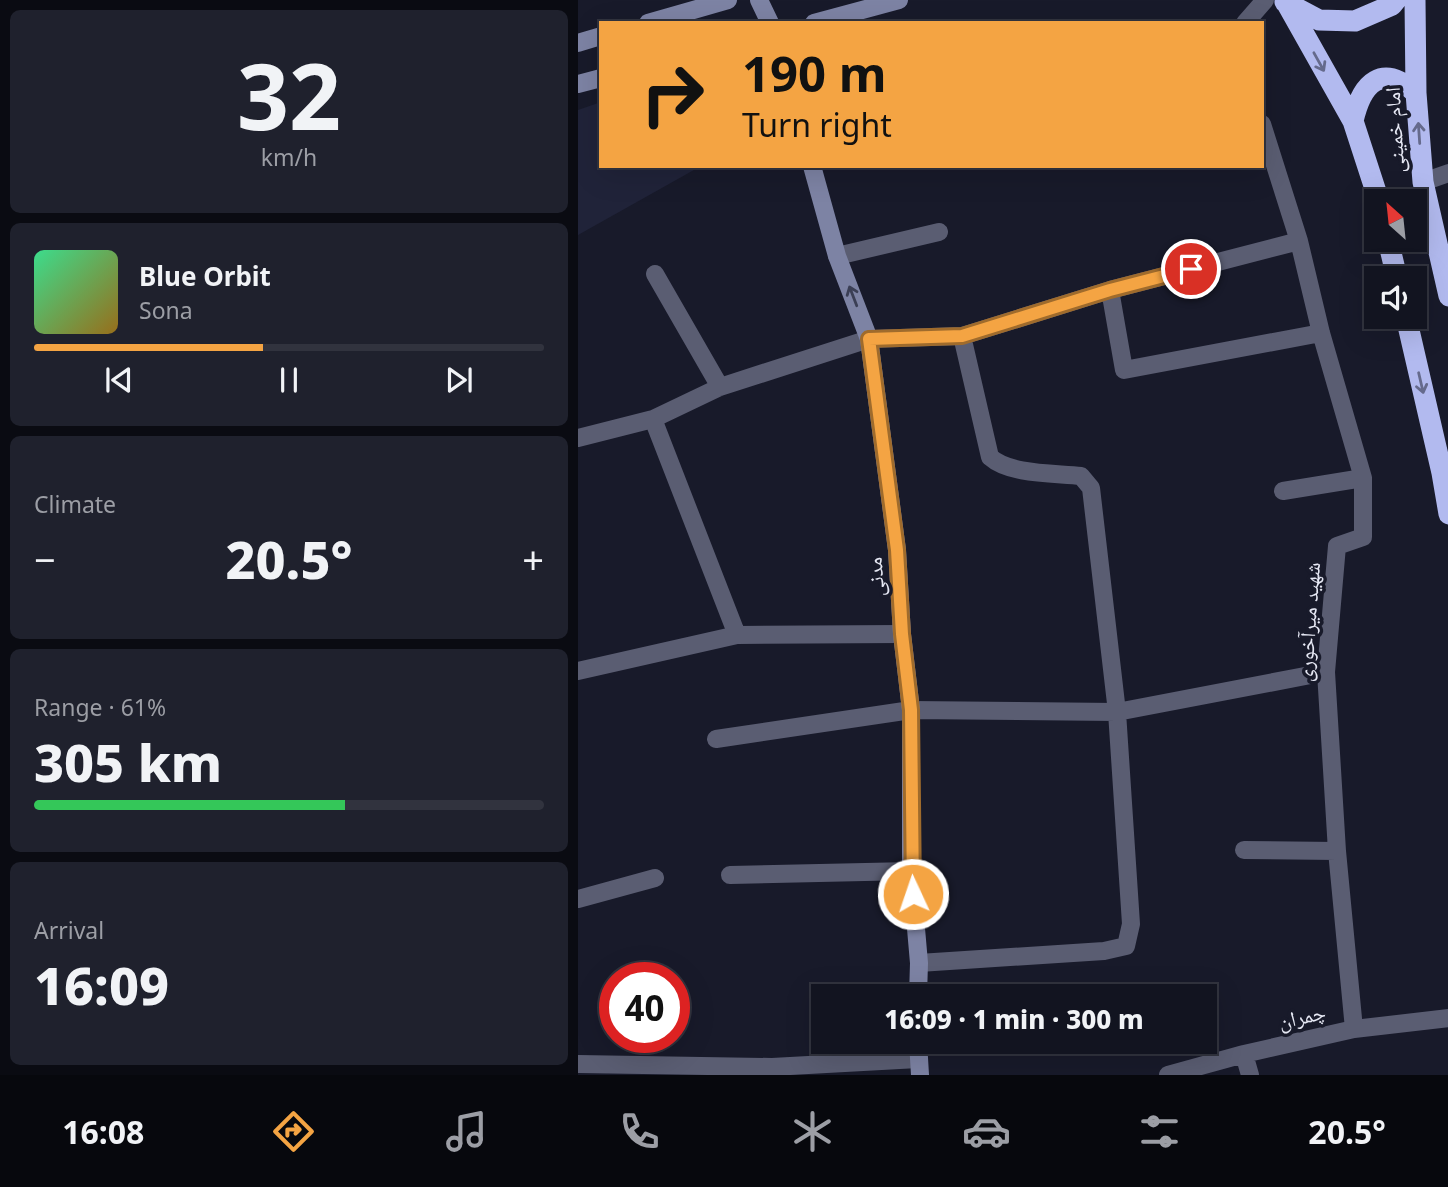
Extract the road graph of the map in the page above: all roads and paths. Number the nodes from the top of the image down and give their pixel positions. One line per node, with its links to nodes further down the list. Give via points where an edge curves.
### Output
1 (728, 0): 7 (street)
2 (759, 0): 8 (street)
3 (899, 0): 9 (street)
4 (1396, 0): 6 (highway, via 1355,21 1319,20)
5 (1415, 0): 15 (highway, امام خمینی)
6 (1278, 1): 10 (street); 16 (highway, امام خمینی, one-way to 16)
7 (655, 21)
8 (769, 21)
9 (821, 21)
10 (1248, 21)
11 (599, 37): 12 (street)
12 (578, 43)
13 (599, 79): 14 (street)
14 (578, 84)
15 (1416, 93): 16 (highway, via 1400,79 1385,78 1366,87); 20 (highway, امام خمینی, one-way to 15)
16 (1353, 121): 21 (highway, امام خمینی)
17 (1264, 130): 23 (street, شهید میرآخوری)
18 (813, 168): 24 (street, مدنی)
19 (1448, 173): 20 (street)
20 (1423, 183): 27 (highway, امام خمینی)
21 (1376, 189)
22 (939, 232): 24 (street)
23 (1299, 241): 26 (street); 29 (street, شهید میرآخوری)
24 (837, 256): 31 (street, مدنی, one-way to 24)
25 (655, 274): 32 (street)
26 (1110, 290): 29 (street, via 1124,370); 30 (street)
27 (1448, 296)
28 (1409, 329): 37 (highway, one-way to 37)
29 (1321, 333): 35 (street, شهید میرآخوری)
30 (962, 336): 31 (street); 43 (street, via 990,457 1010,468 1081,476 1091,488)
31 (869, 339): 32 (street); 38 (street, مدنی, via 897,550)
32 (720, 387): 33 (street)
33 (653, 419): 34 (street); 39 (street)
34 (578, 438)
35 (1363, 478): 36 (street); 41 (street, شهید میرآخوری, via 1363,537 1337,546)
36 (1283, 491)
37 (1448, 514)
38 (902, 634): 39 (street); 42 (street, مدنی)
39 (737, 635): 40 (street)
40 (578, 671)
41 (1325, 672): 43 (street); 46 (street, شهید میرآخوری)
42 (911, 710): 43 (street); 44 (street); 47 (street, مدنی)
43 (1117, 712): 51 (street, via 1131,923 1126,946)
44 (716, 739)
45 (1244, 850): 46 (street)
46 (1337, 851): 54 (street, شهید میرآخوری)
47 (911, 872): 48 (street); 51 (street, مدنی)
48 (730, 875)
49 (655, 878): 50 (street)
50 (578, 899)
51 (919, 963): 52 (street, مدنی)
52 (918, 984)
53 (1448, 1018): 54 (street, چمران)
54 (1354, 1029): 55 (street, چمران)
55 (1244, 1054): 58 (street, چمران); 59 (street)
56 (918, 1058): 57 (street, via 772,1068)
57 (578, 1064)
58 (1168, 1075)
59 (1250, 1075)

